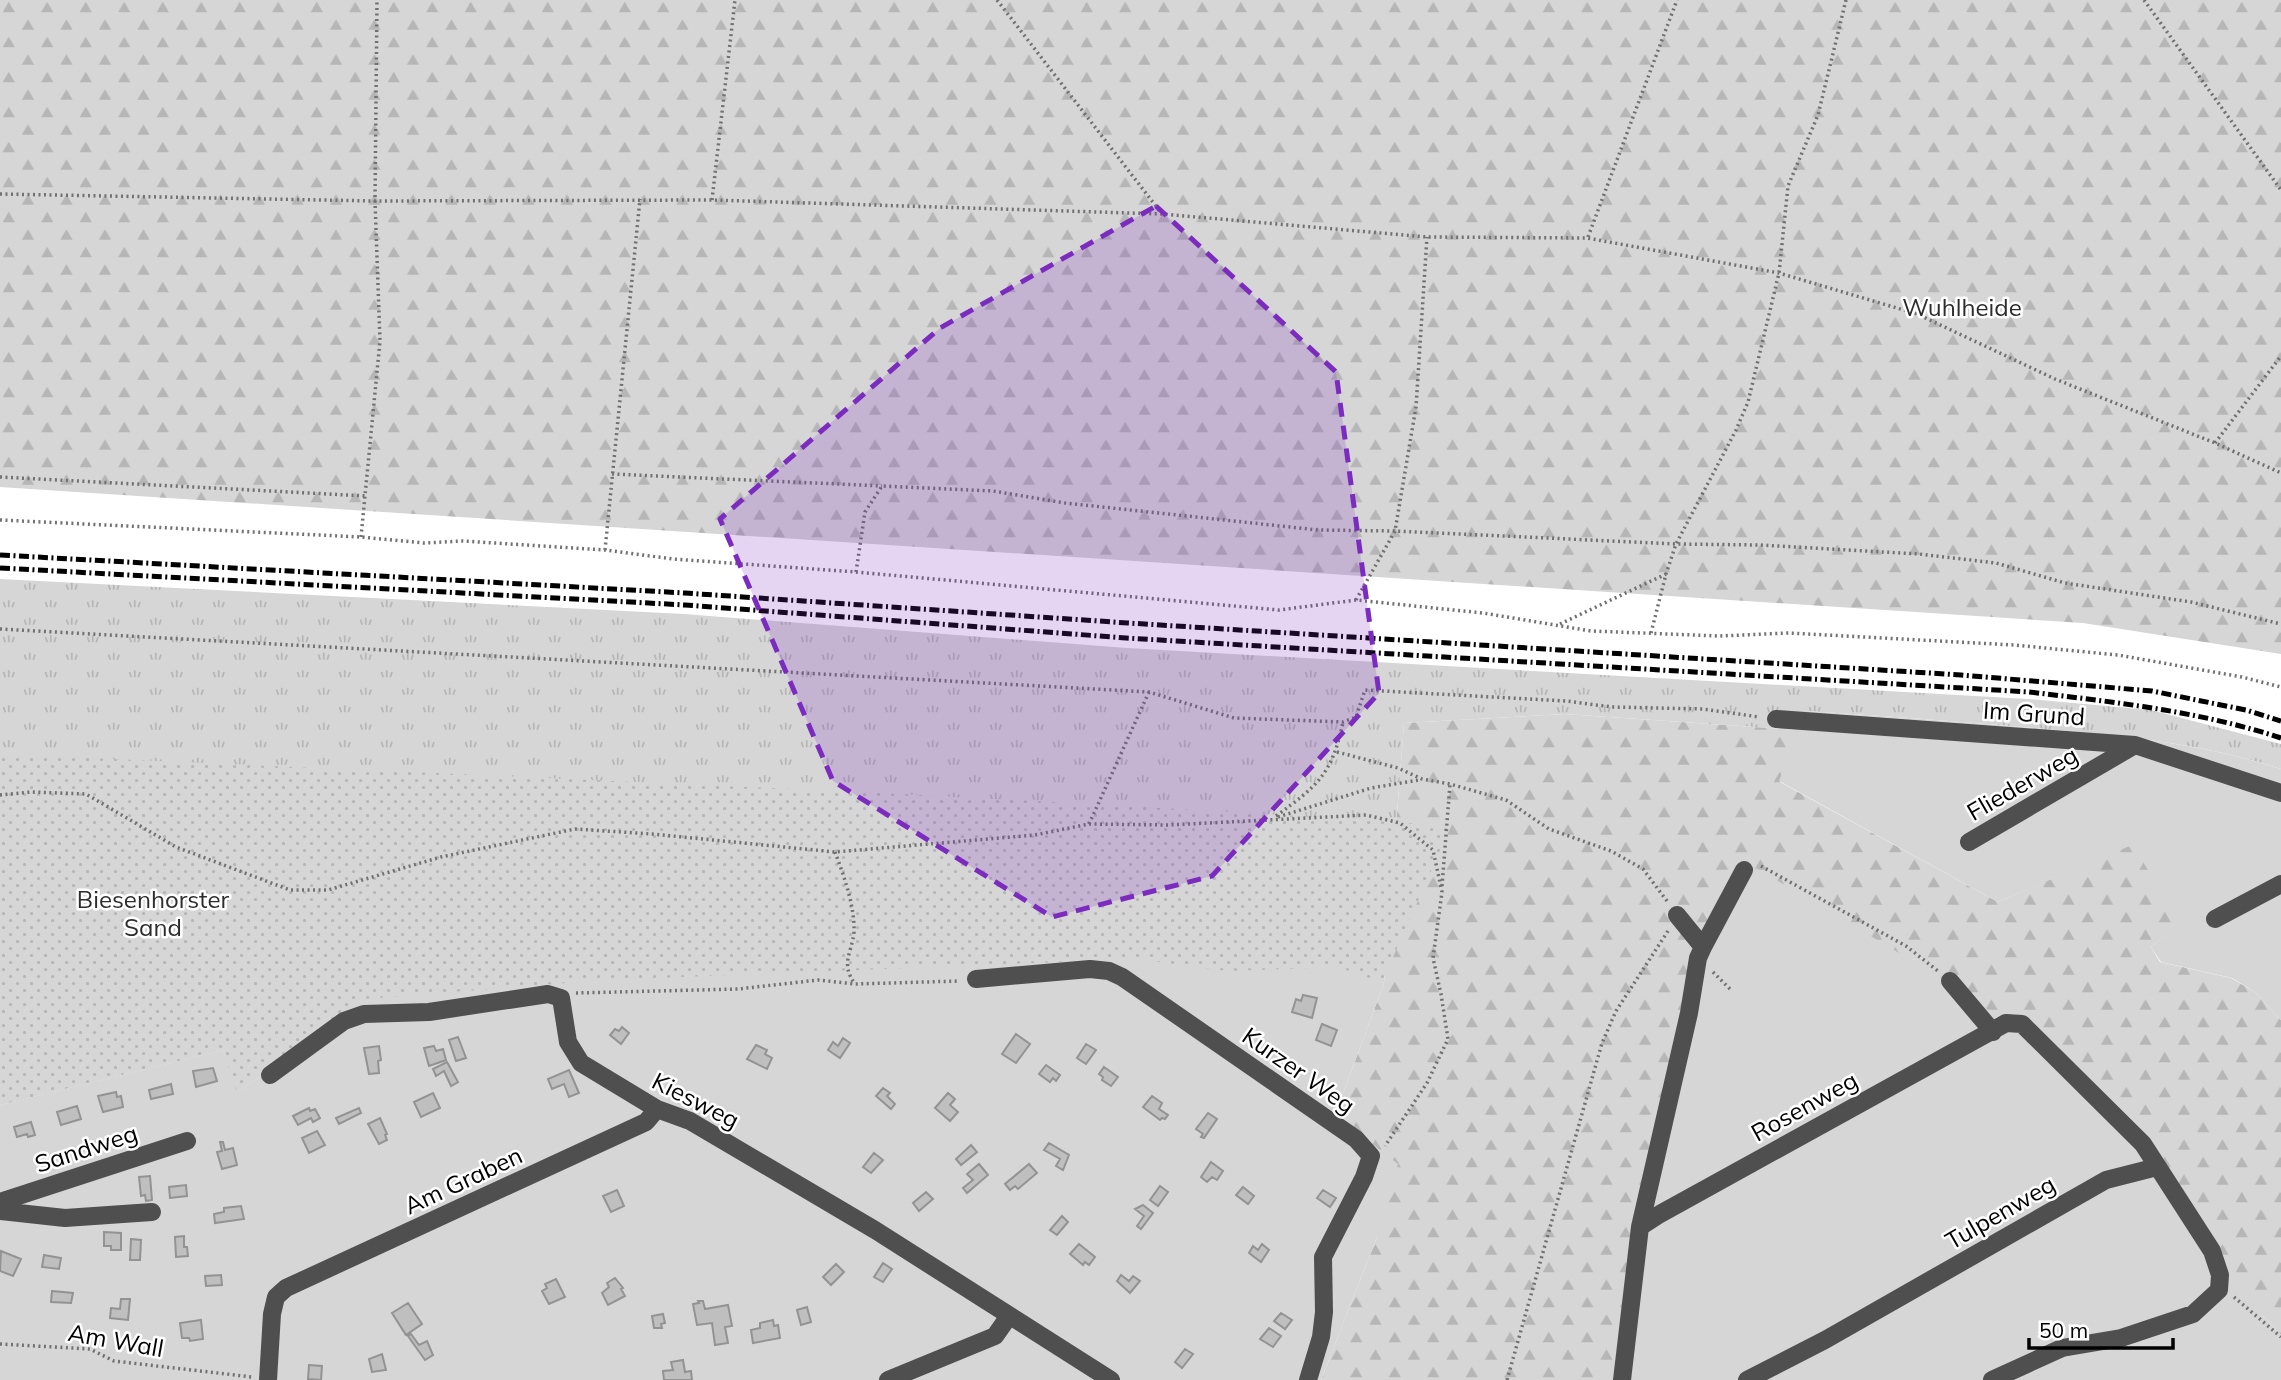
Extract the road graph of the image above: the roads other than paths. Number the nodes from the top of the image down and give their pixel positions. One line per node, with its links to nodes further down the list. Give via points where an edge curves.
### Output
1 (1776, 719): 2 (lane, Im Grund)
2 (2136, 745): 3 (lane, Im Grund); 4 (lane, Fliederweg)
3 (2281, 793)
4 (1969, 842)
5 (1744, 870): 9 (lane)
6 (2281, 884): 8 (lane)
7 (1677, 915): 9 (lane)
8 (2215, 919)
9 (1703, 947): 20 (lane)
10 (976, 979): 25 (lane, Kurzer Weg, via 1109,971 1356,1139 1371,1156 1323,1257 1321,1337)
11 (1950, 981): 12 (lane)
12 (1993, 1032): 16 (lane, Rosenweg, via 2006,1023 2022,1024 2143,1144); 20 (lane, Rosenweg)
13 (270, 1075): 14 (lane, Kiesweg, via 344,1021 364,1014 429,1012 548,995 561,998 568,1042 581,1063)
14 (657, 1109): 21 (lane, Kiesweg, via 690,1121 854,1217); 22 (lane, Am Graben, via 646,1122 286,1288 276,1297 272,1314)
15 (187, 1141): 17 (lane, Sandweg)
16 (2157, 1167): 27 (lane, Tulpenweg, via 2106,1180); 28 (lane, via 2212,1251 2220,1275 2219,1290 2193,1314 2121,1338 2062,1348)
17 (0, 1202)
18 (0, 1210): 19 (lane, via 65,1218)
19 (152, 1212)
20 (1640, 1227): 26 (lane)
21 (1009, 1316): 23 (lane, via 995,1336); 24 (lane, Kiesweg)
22 (268, 1379)
23 (888, 1380)
24 (1111, 1380)
25 (1308, 1380)
26 (1622, 1380)
27 (1747, 1380)
28 (1992, 1380)

